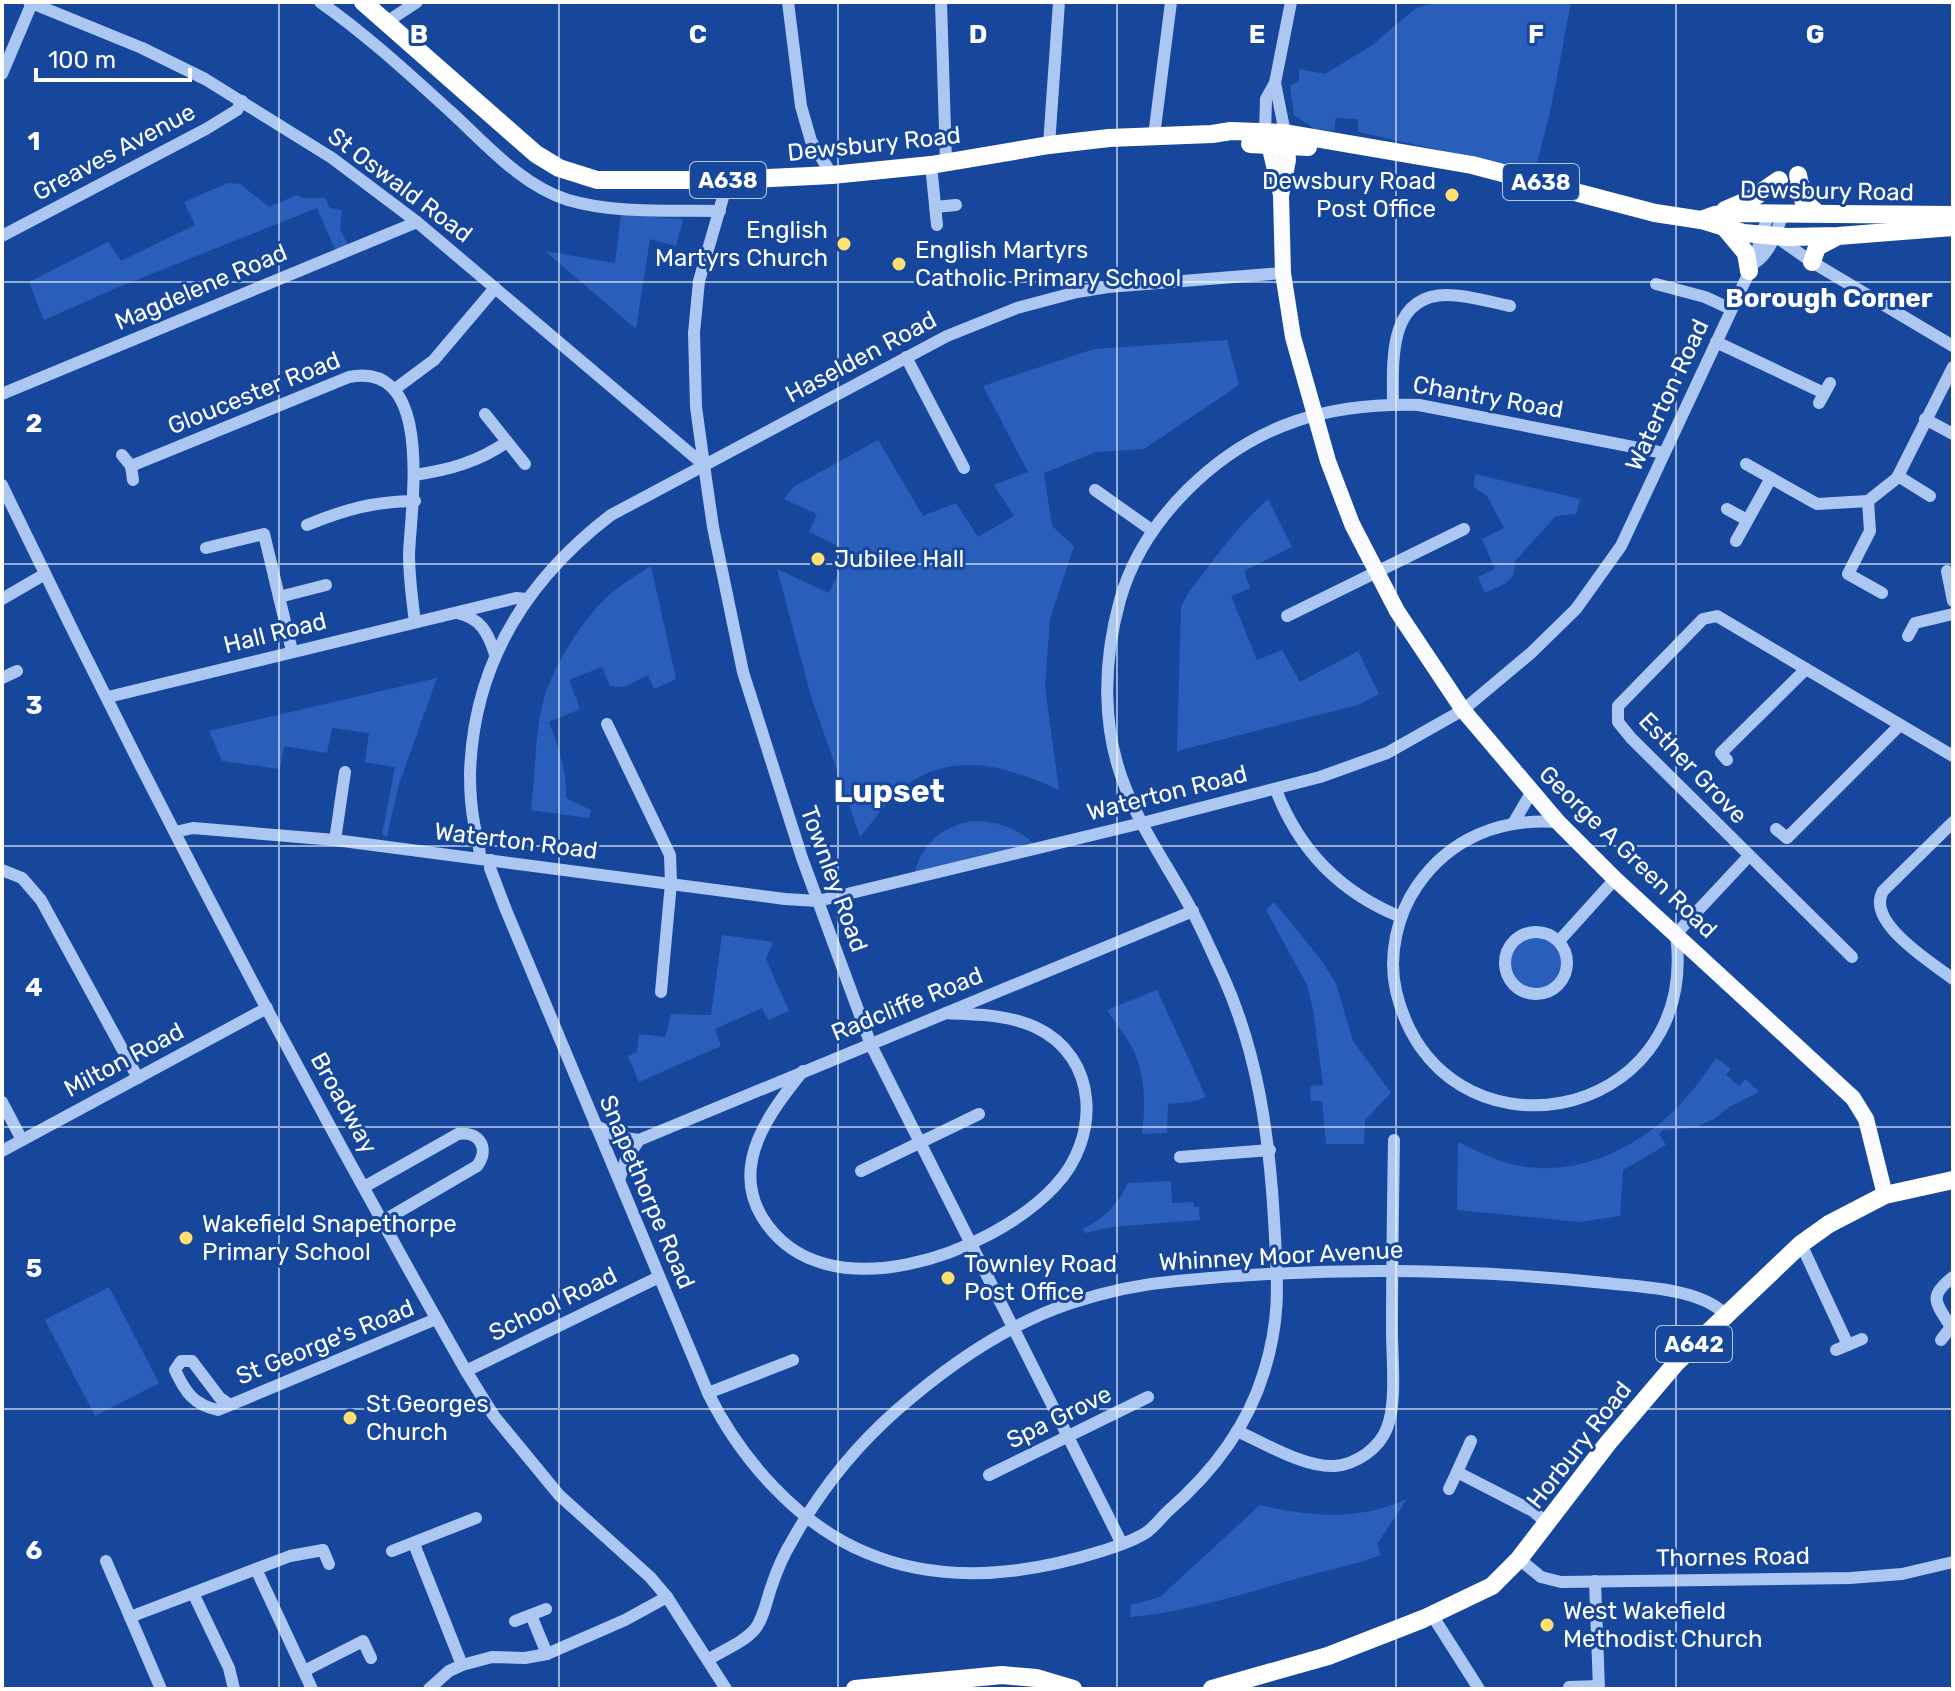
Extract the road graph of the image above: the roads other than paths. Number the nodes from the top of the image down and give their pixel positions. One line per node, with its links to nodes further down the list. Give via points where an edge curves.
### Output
1 (320, 2): 24 (street, via 406,71 516,172 548,192 611,207)
2 (363, 2): 10 (highway, Dewsbury Road / A638)
3 (417, 2): 10 (street)
4 (788, 2): 18 (street, via 801,106 811,141)
5 (941, 2): 17 (street)
6 (1059, 2): 16 (street)
7 (1171, 2): 14 (street)
8 (1291, 2): 12 (street)
9 (31, 3): 11 (street); 13 (street, St Oswald Road, via 142,48)
10 (388, 21): 20 (highway, Dewsbury Road / A638, via 519,140 559,168 597,180)
11 (2, 74)
12 (1275, 83): 15 (street); 15 (street, via 1266,99)
13 (242, 101): 28 (street, St Oswald Road, via 332,158); 32 (street, Greaves Avenue, via 237,110 206,129)
14 (1154, 136): 15 (highway, Dewsbury Road / A638, via 1231,131); 16 (highway, Dewsbury Road / A638)
15 (1277, 139): 27 (highway, Dewsbury Road / A638, via 1472,165 1666,216); 36 (main road, George A Green Road, via 1287,173 1281,196)
16 (1049, 145): 17 (highway, Dewsbury Road / A638)
17 (938, 164): 18 (highway, Dewsbury Road / A638); 23 (street)
18 (832, 175): 20 (highway, Dewsbury Road / A638)
19 (1798, 175): 25 (highway, via 1803,200)
20 (728, 180): 24 (street, Townley Road)
21 (1779, 180): 27 (highway)
22 (956, 205): 23 (street)
23 (935, 207): 30 (street)
24 (720, 211): 58 (street, Townley Road, via 694,312 696,407)
25 (1817, 213): 26 (highway, Dewsbury Road / A638); 29 (highway, Dewsbury Road / A638)
26 (1953, 215)
27 (1714, 221): 29 (highway, Dewsbury Road / A638); 35 (highway, via 1746,253)
28 (417, 222): 38 (street, St Oswald Road); 47 (street, Magdelene Road)
29 (1772, 224): 33 (highway, via 1812,226); 34 (street); 35 (street, Waterton Road, via 1762,258)
30 (937, 225)
31 (1953, 227): 33 (highway, Dewsbury Road)
32 (2, 236)
33 (1838, 236): 34 (highway, via 1817,247)
34 (1812, 262): 42 (street)
35 (1751, 267): 40 (street, Waterton Road)
36 (1283, 273): 43 (street, Haselden Road, via 1077,292 1004,313); 50 (main road, George A Green Road)
37 (1656, 284): 40 (street)
38 (495, 288): 45 (street, via 434,360); 58 (street, St Oswald Road)
39 (1510, 306): 48 (street, via 1448,295 1416,306 1398,328 1394,343)
40 (1731, 309): 41 (street, Waterton Road)
41 (1716, 342): 46 (street); 54 (street, Waterton Road)
42 (1953, 346)
43 (906, 357): 58 (street, Haselden Road); 60 (street)
44 (1953, 367): 51 (street)
45 (395, 389): 59 (street, Gloucester Road, via 370,375 349,377); 61 (street, via 405,409)
46 (1824, 393)
47 (2, 394)
48 (1393, 404): 50 (street, Chantry Road); 54 (street, Chantry Road, via 1446,409)
49 (485, 414): 53 (street)
50 (1313, 417): 74 (street, Chantry Road, via 1245,445 1213,467); 78 (main road, George A Green Road)
51 (1925, 419): 52 (street); 62 (street)
52 (1953, 434)
53 (507, 442): 56 (street); 61 (street, via 454,469)
54 (1664, 453): 97 (street, Waterton Road, via 1621,546 1576,609)
55 (122, 455): 59 (street)
56 (525, 464)
57 (1746, 464): 63 (street)
58 (704, 465): 84 (street, Haselden Road, via 611,515 561,558); 117 (street, Townley Road, via 743,672)
59 (131, 466): 64 (street)
60 (964, 468)
61 (414, 475): 68 (street)
62 (1898, 476): 67 (street); 69 (street)
63 (1771, 478): 69 (street, via 1817,504); 71 (street)
64 (133, 480)
65 (2, 485): 79 (street, Broadway)
66 (1095, 490): 74 (street)
67 (1930, 496)
68 (415, 501): 72 (street, via 353,507); 89 (street, via 409,551)
69 (1868, 501): 81 (street, via 1870,531 1842,573)
70 (1727, 509): 71 (street)
71 (1747, 520): 75 (street)
72 (307, 525)
73 (1464, 529): 78 (street)
74 (1153, 531): 108 (street, Chantry Road, via 1119,602 1108,671 1111,739)
75 (1736, 541)
76 (206, 548): 82 (street, via 264,534)
77 (1945, 572): 85 (street)
78 (1376, 573): 88 (street); 97 (main road, George A Green Road, via 1419,649)
79 (45, 574): 83 (street); 96 (street, Broadway)
80 (319, 590): 82 (street)
81 (1882, 593)
82 (279, 597): 91 (street)
83 (2, 599)
84 (527, 599): 86 (street, Hall Road); 92 (street, Snapethorpe Road)
85 (1953, 601)
86 (454, 612): 89 (street, Hall Road); 92 (street, via 472,616 483,626)
87 (1953, 614): 90 (street, via 1915,623)
88 (1287, 616)
89 (415, 622): 91 (street, Hall Road)
90 (1908, 636)
91 (292, 651): 96 (street, Hall Road)
92 (495, 654): 113 (street, Snapethorpe Road, via 471,750 471,803)
93 (1806, 669): 99 (street, Esther Grove); 101 (street, Esther Grove, via 1721,753); 112 (street, Esther Grove, via 1712,616 1696,625 1618,706 1623,730)
94 (17, 671): 95 (street)
95 (3, 683)
96 (108, 697): 110 (street, Broadway)
97 (1463, 710): 103 (street, Waterton Road, via 1387,753); 104 (main road, George A Green Road)
98 (607, 724): 116 (street, via 670,855)
99 (1900, 725): 100 (street, Esther Grove); 109 (street, Esther Grove, via 1787,838)
100 (1953, 756)
101 (1727, 760)
102 (345, 772): 111 (street)
103 (1276, 790): 108 (street, Waterton Road); 119 (street, via 1300,839 1324,868 1368,902)
104 (1531, 793): 105 (street); 106 (main road, George A Green Road)
105 (1514, 822): 106 (street); 119 (street, via 1466,839 1445,854 1419,883)
106 (1558, 822): 115 (main road, George A Green Road)
107 (1953, 822): 123 (street, via 1883,891 1878,903 1887,923)
108 (1142, 823): 117 (street, Waterton Road); 118 (street, Chantry Road)
109 (1776, 829)
110 (175, 832): 111 (street, Waterton Road, via 193,828); 126 (street, Broadway)
111 (335, 840): 113 (street, Waterton Road)
112 (1748, 857): 120 (street, Esther Grove); 122 (street, Esther Grove)
113 (486, 859): 116 (street, Waterton Road); 136 (street, Snapethorpe Road)
114 (2, 870): 131 (street, via 22,878 41,900)
115 (1615, 879): 120 (main road, George A Green Road); 121 (street)
116 (671, 883): 117 (street, Waterton Road); 125 (street)
117 (818, 901): 129 (street, Townley Road)
118 (1193, 911): 124 (street, Radcliffe Road); 141 (street, Chantry Road, via 1247,1042)
119 (1401, 917): 120 (street, via 1394,974 1409,1029 1455,1080 1519,1105 1588,1096 1618,1080 1644,1057 1676,996)
120 (1676, 934): 148 (main road, George A Green Road, via 1853,1098 1866,1119)
121 (1559, 941): 121 (street, via 1535,931 1512,942 1504,967 1518,989 1544,994 1556,988 1568,965)
122 (1852, 957)
123 (1953, 979)
124 (1004, 989): 127 (street, Radcliffe Road); 128 (street)
125 (661, 992)
126 (267, 1008): 131 (street, Milton Road); 147 (street, Broadway)
127 (946, 1013): 128 (street); 129 (street, Radcliffe Road)
128 (1004, 1016): 150 (street, via 1037,1028 1074,1061 1086,1092 1086,1130 1057,1184 1027,1211)
129 (871, 1045): 130 (street, Radcliffe Road); 140 (street, Townley Road)
130 (803, 1071): 132 (street, Radcliffe Road); 134 (street)
131 (138, 1078): 137 (street, Milton Road)
132 (752, 1092): 134 (street); 138 (street, Radcliffe Road)
133 (2, 1102): 137 (street)
134 (771, 1111): 150 (street, via 751,1166 751,1189 770,1230 786,1247 832,1266 862,1269 918,1262)
135 (979, 1114): 140 (street)
136 (595, 1125): 138 (street); 145 (street, Snapethorpe Road)
137 (22, 1140): 142 (street, Milton Road)
138 (639, 1140): 145 (street)
139 (1394, 1140): 152 (street)
140 (920, 1142): 144 (street); 150 (street, Townley Road)
141 (1270, 1150): 143 (street); 153 (street, Chantry Road)
142 (2, 1151)
143 (1180, 1157)
144 (861, 1171)
145 (619, 1180): 154 (street, Snapethorpe Road)
146 (1953, 1180): 148 (highway, Horbury Road / A642)
147 (364, 1187): 149 (street, Broadway); 149 (street, via 458,1134 471,1134 482,1143 477,1166)
148 (1885, 1195): 151 (highway, Horbury Road / A642)
149 (383, 1221): 157 (street, Broadway)
150 (972, 1243): 158 (street, Townley Road)
151 (1801, 1244): 156 (highway, Horbury Road / A642); 159 (street, via 1842,1348)
152 (1392, 1271): 153 (street, Whinney Moor Avenue); 156 (street, Whinney Moor Avenue, via 1655,1288 1699,1298); 166 (street, via 1391,1414 1377,1444 1348,1463 1323,1465)
153 (1278, 1274): 158 (street, Whinney Moor Avenue, via 1140,1286 1069,1304); 166 (street, Chantry Road, via 1278,1315 1263,1377)
154 (659, 1277): 162 (street, School Road); 163 (street, Snapethorpe Road)
155 (1953, 1277): 160 (street, via 1935,1297 1951,1327)
156 (1725, 1314): 175 (highway, Horbury Road / A642, via 1608,1443)
157 (436, 1319): 162 (street, Broadway); 165 (street, St George's Road)
158 (1015, 1329): 167 (street, Townley Road); 172 (street, Whinney Moor Avenue, via 950,1368 896,1410 855,1452)
159 (1862, 1339)
160 (1941, 1340)
161 (793, 1360): 163 (street)
162 (466, 1371): 187 (street, Broadway, via 494,1416 559,1495)
163 (708, 1393): 172 (street, Snapethorpe Road, via 753,1466)
164 (1148, 1397): 167 (street, Spa Grove)
165 (230, 1405): 165 (street, St George's Road, via 218,1410 190,1398 175,1370 181,1361 192,1361)
166 (1237, 1431): 178 (street, Snapethorpe Road, via 1199,1485 1146,1533)
167 (1067, 1437): 170 (street, Spa Grove); 178 (street, Townley Road)
168 (1471, 1441): 169 (street)
169 (1457, 1472): 171 (street); 175 (street)
170 (989, 1475)
171 (1449, 1489)
172 (807, 1515): 178 (street, Snapethorpe Road, via 863,1552 949,1573 1008,1572); 195 (street, Whinney Moor Avenue, via 786,1551 757,1628)
173 (476, 1518): 176 (street)
174 (434, 1519): 176 (street)
175 (1548, 1524): 180 (highway, Horbury Road / A642)
176 (439, 1533): 177 (street)
177 (414, 1544): 179 (street); 196 (street)
178 (1122, 1544)
179 (392, 1551)
180 (1519, 1559): 185 (street, Thornes Road, via 1551,1581); 190 (highway, Horbury Road / A642, via 1492,1586)
181 (106, 1561): 191 (street)
182 (1953, 1562): 185 (street, Thornes Road, via 1902,1574 1850,1578)
183 (329, 1564): 184 (street, via 323,1550)
184 (256, 1569): 186 (street); 197 (street)
185 (1595, 1581): 200 (street)
186 (193, 1593): 191 (street); 202 (street)
187 (667, 1597): 193 (street); 195 (street, Broadway)
188 (546, 1609): 189 (street)
189 (531, 1615): 192 (street); 193 (street)
190 (1432, 1615): 208 (highway, Horbury Road / A642, via 1328,1656); 209 (street)
191 (130, 1617): 201 (street)
192 (515, 1621)
193 (547, 1654): 196 (street, via 492,1657)
194 (371, 1658): 197 (street, via 363,1641)
195 (709, 1659): 205 (street, Broadway)
196 (462, 1665): 204 (street)
197 (304, 1671): 203 (street)
198 (1053, 1686): 206 (highway, via 1020,1675 985,1675); 207 (highway)
199 (1569, 1687): 200 (street)
200 (1598, 1687)
201 (161, 1689)
202 (234, 1689)
203 (312, 1689)
204 (429, 1689)
205 (726, 1689)
206 (855, 1689)
207 (1073, 1689)
208 (1212, 1689)
209 (1479, 1689)

